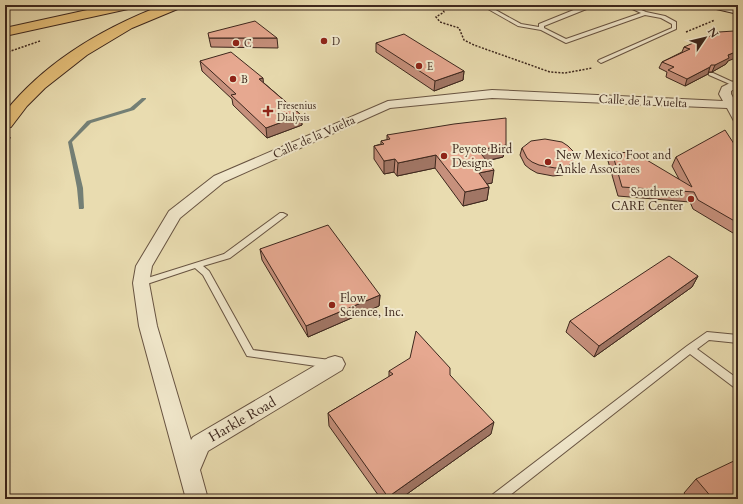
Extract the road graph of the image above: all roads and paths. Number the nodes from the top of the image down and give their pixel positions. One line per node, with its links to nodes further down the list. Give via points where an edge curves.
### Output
1 (71, 5): 7 (highway)
2 (128, 5): 12 (highway)
3 (175, 5): 18 (highway, via 126,26 83,52 46,78)
4 (588, 5): 11 (lane, via 540,25)
5 (626, 5): 10 (lane)
6 (717, 5): 9 (street)
7 (49, 9)
8 (490, 9): 11 (lane, via 520,25)
9 (738, 10)
10 (645, 13): 11 (lane, via 566,41); 13 (lane, via 663,17 674,23 674,29)
11 (542, 29)
12 (5, 32)
13 (601, 61)
14 (711, 74): 15 (lane)
15 (736, 83): 16 (street, via 726,89 725,94)
16 (734, 105): 17 (street); 21 (street, Calle de la Vuelta, via 492,94 388,105 219,179 174,216 144,266)
17 (738, 118)
18 (5, 123)
19 (283, 215): 20 (lane, via 227,256)
20 (196, 265): 21 (lane); 24 (lane, via 206,273 250,353)
21 (141, 283): 26 (street, Calle de la Vuelta, via 148,326)
22 (738, 339): 23 (lane, via 707,336)
23 (690, 349): 25 (lane); 28 (lane)
24 (334, 364): 26 (street, Harkle Road, via 200,444)
25 (738, 385)
26 (189, 470): 27 (street)
27 (197, 499)
28 (496, 499)

